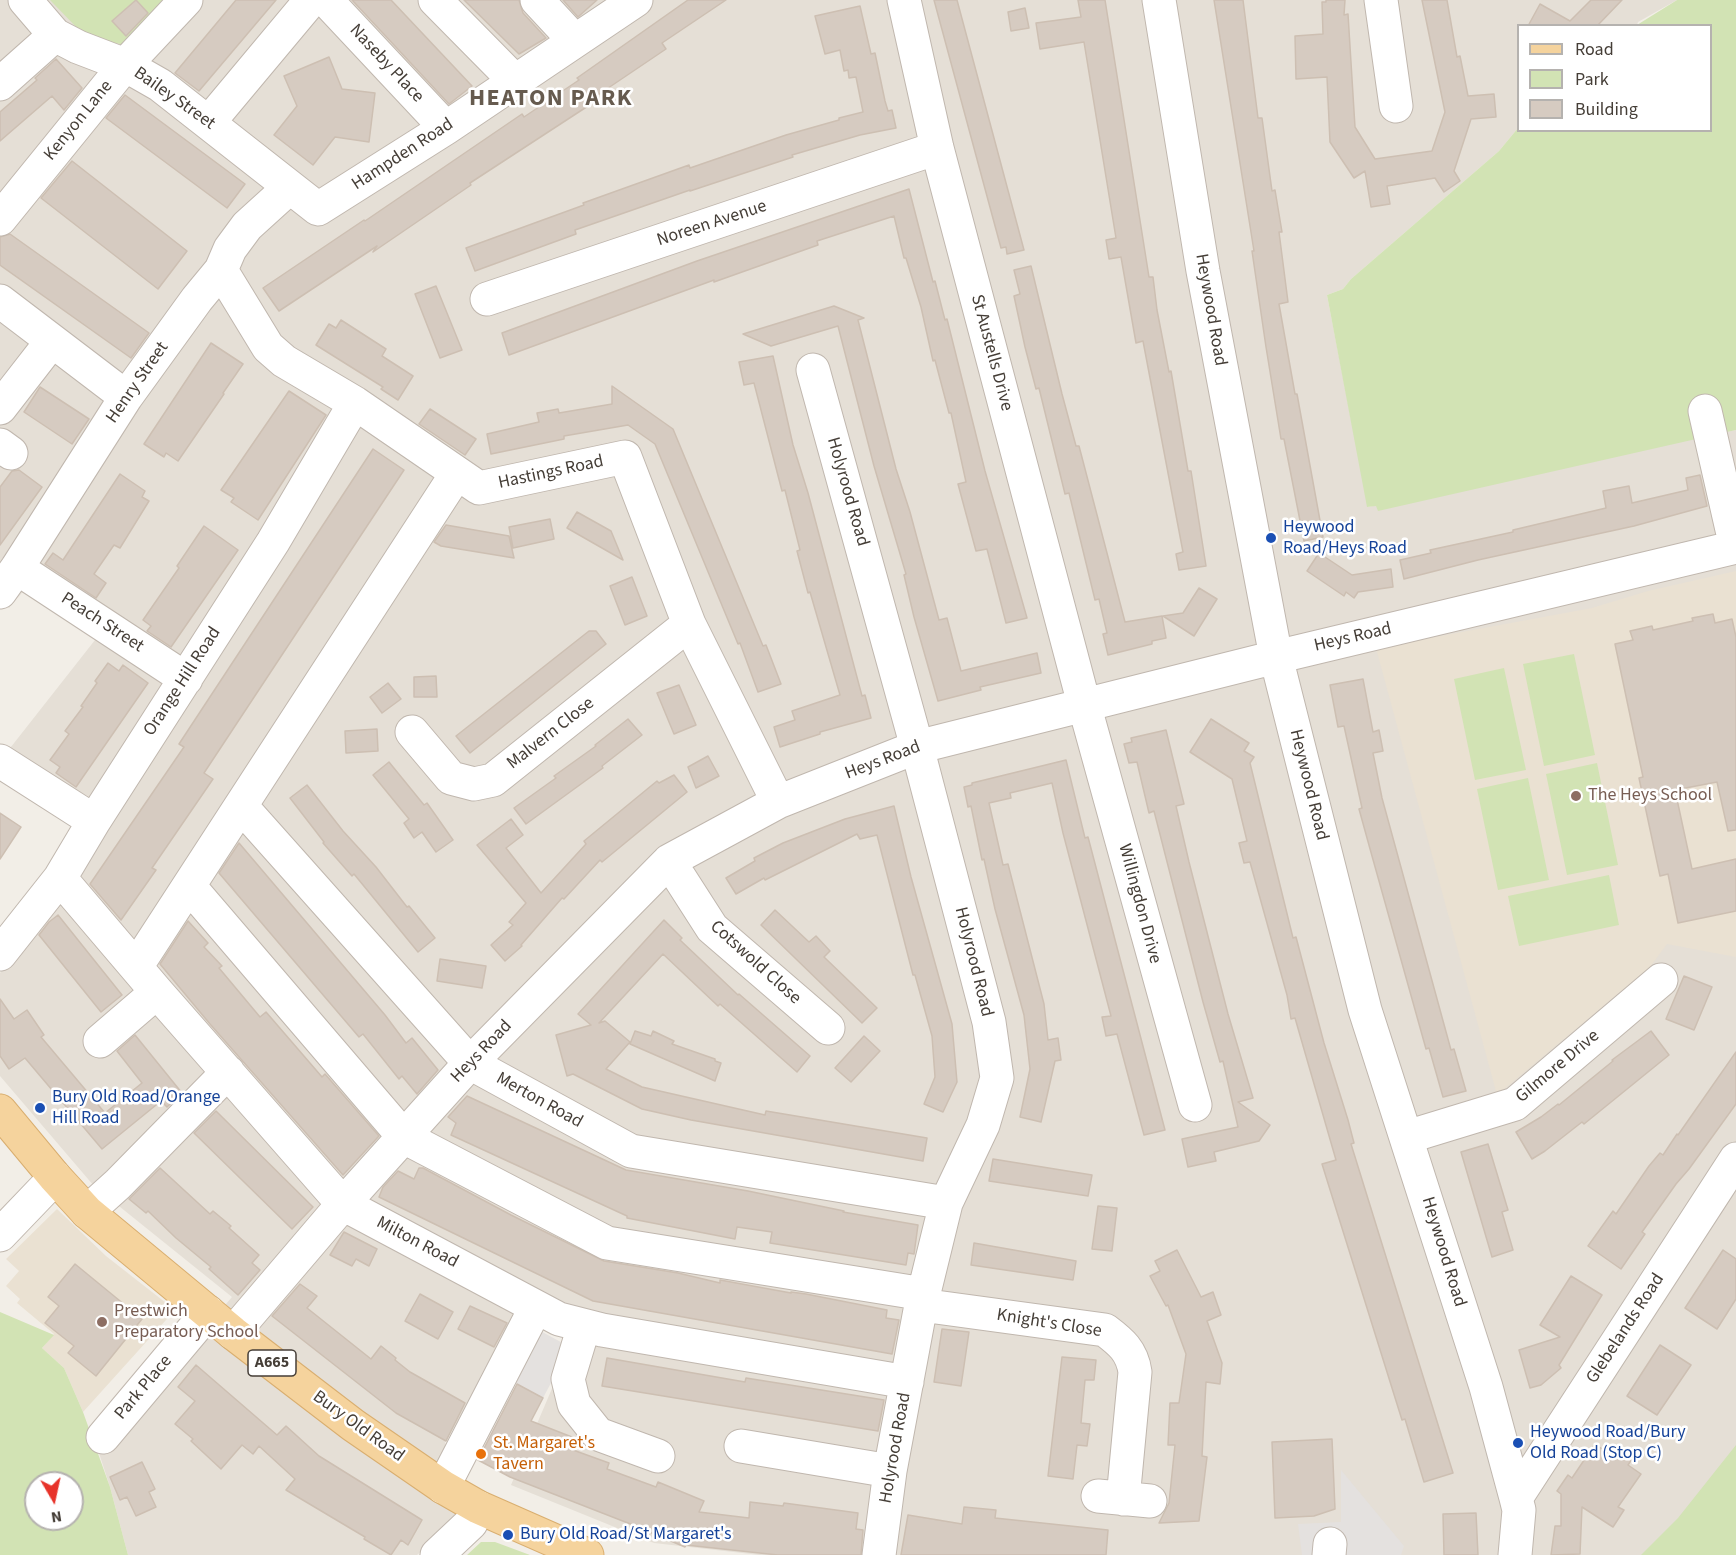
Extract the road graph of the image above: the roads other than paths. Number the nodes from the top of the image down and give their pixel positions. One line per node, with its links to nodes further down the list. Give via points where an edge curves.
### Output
1 (25, 0): 11 (street, Bailey Street)
2 (186, 0): 13 (street, Kenyon Lane)
3 (311, 0): 17 (street)
4 (326, 0): 18 (street, Naseby Place)
5 (435, 0): 14 (street)
6 (537, 0): 12 (street)
7 (636, 0): 12 (street, Hampden Road)
8 (904, 0): 19 (street, St Austells Drive)
9 (1159, 0): 36 (street, Heywood Road, via 1203,271)
10 (1381, 0): 16 (street)
11 (56, 35): 13 (street, Bailey Street); 15 (street)
12 (575, 41): 14 (street, Hampden Road)
13 (125, 64): 17 (street, Bailey Street); 22 (street, Kenyon Lane)
14 (515, 81): 18 (street, Hampden Road)
15 (0, 84)
16 (1396, 106)
17 (209, 122): 20 (street, Bailey Street)
18 (446, 128): 21 (street, Hampden Road)
19 (937, 148): 24 (street, Noreen Avenue); 38 (street, St Austells Drive)
20 (290, 187): 21 (street, Bailey Street); 23 (street, Henry Street, via 247,226)
21 (318, 209)
22 (0, 219)
23 (221, 270): 28 (street, Henry Street); 29 (street, Hastings Road, via 268,347 284,361)
24 (487, 299)
25 (0, 301): 26 (street)
26 (52, 341): 28 (street); 30 (street)
27 (813, 370): 40 (street, Holyrood Road)
28 (126, 397): 34 (street, Henry Street)
29 (355, 403): 32 (street, Hastings Road); 37 (street, Orange Hill Road, via 273,543)
30 (0, 408)
31 (1705, 411): 33 (street)
32 (457, 473): 35 (street, Hastings Road, via 479,488 625,457); 43 (street)
33 (1736, 547): 36 (street, Heys Road)
34 (9, 580): 37 (street, Peach Street)
35 (690, 624): 39 (street, Malvern Close, via 493,780 474,784 451,778); 42 (street, Hastings Road)
36 (1276, 657): 38 (street, Heys Road); 59 (street, Heywood Road, via 1365,1010)
37 (186, 679): 44 (street, Orange Hill Road)
38 (1084, 704): 40 (street, Heys Road); 56 (street, Willingdon Drive)
39 (412, 732)
40 (917, 747): 42 (street, Heys Road); 62 (street, Holyrood Road, via 989,1022 997,1078 983,1125)
41 (0, 761): 44 (street)
42 (778, 802): 45 (street, Heys Road)
43 (241, 806): 47 (street); 54 (street, Merton Road)
44 (93, 821): 46 (street, Orange Hill Road)
45 (669, 861): 52 (street, Cotswold Close, via 712,928); 54 (street, Heys Road)
46 (60, 878): 48 (street, Orange Hill Road); 49 (street, Milton Road)
47 (189, 886): 49 (street); 58 (street)
48 (0, 954)
49 (136, 967): 51 (street, Milton Road)
50 (1661, 980): 59 (street, Gilmore Drive, via 1515,1104)
51 (157, 992): 53 (street); 55 (street, Milton Road)
52 (828, 1028)
53 (100, 1041)
54 (470, 1064): 58 (street, Heys Road); 62 (street, Merton Road, via 631,1151)
55 (228, 1072): 63 (street, Milton Road); 64 (street)
56 (1195, 1105)
57 (0, 1111): 61 (main road, Bury Old Road / A665)
58 (404, 1137): 63 (street, Heys Road); 66 (street, via 607,1243)
59 (1407, 1137): 78 (street, Heywood Road, via 1486,1387)
60 (1736, 1160): 78 (street, Glebelands Road)
61 (54, 1176): 64 (main road, Bury Old Road / A665); 65 (street)
62 (946, 1203): 66 (street, Holyrood Road)
63 (343, 1204): 67 (street, Milton Road); 71 (street, Heys Road)
64 (87, 1212): 68 (main road, Bury Old Road / A665)
65 (0, 1235)
66 (923, 1296): 69 (street); 72 (street, Holyrood Road); 79 (street, Knight's Close, via 1105,1330 1122,1342 1133,1359 1135,1372)
67 (536, 1307): 70 (street, Milton Road); 77 (street)
68 (208, 1312): 71 (main road, Bury Old Road / A665); 73 (street, Park Place)
69 (1070, 1312)
70 (584, 1326): 72 (street, Milton Road); 75 (street, via 568,1379 574,1404 598,1434)
71 (233, 1333): 77 (main road, Bury Old Road / A665, via 353,1425)
72 (907, 1382): 76 (street, Holyrood Road)
73 (103, 1437)
74 (741, 1446): 76 (street)
75 (658, 1456)
76 (890, 1471): 83 (street, Holyrood Road)
77 (443, 1487): 80 (main road, Bury Old Road / A665)
78 (1516, 1498): 84 (street, Heywood Road, via 1519,1510)
79 (1124, 1499)
80 (478, 1507): 81 (street, via 471,1523); 82 (main road, Bury Old Road / A665)
81 (437, 1555)
82 (587, 1555)
83 (879, 1555)
84 (1515, 1555)

